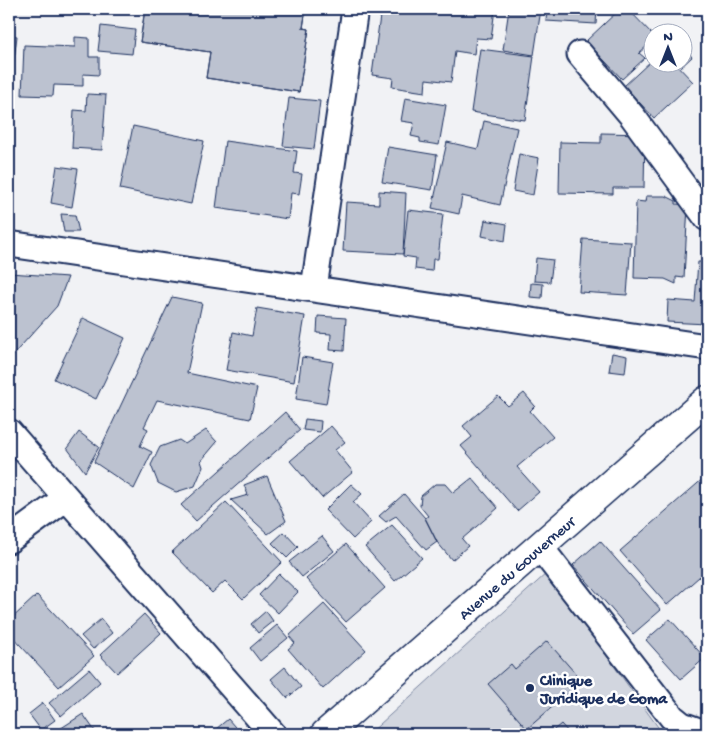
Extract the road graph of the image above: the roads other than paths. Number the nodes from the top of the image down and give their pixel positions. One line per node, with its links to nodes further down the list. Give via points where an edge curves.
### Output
1 (355, 9): 5 (street)
2 (580, 54): 3 (street, via 633,117)
3 (707, 218)
4 (9, 244): 5 (street)
5 (314, 288): 6 (street)
6 (707, 347)
7 (707, 400): 11 (street, Avenue du Gouverneur)
8 (9, 432): 9 (street)
9 (66, 498): 10 (street); 12 (street)
10 (9, 540)
11 (540, 547): 13 (street, Avenue du Gouverneur); 14 (street, via 672,717 682,725)
12 (273, 734)
13 (325, 734)
14 (707, 734)

